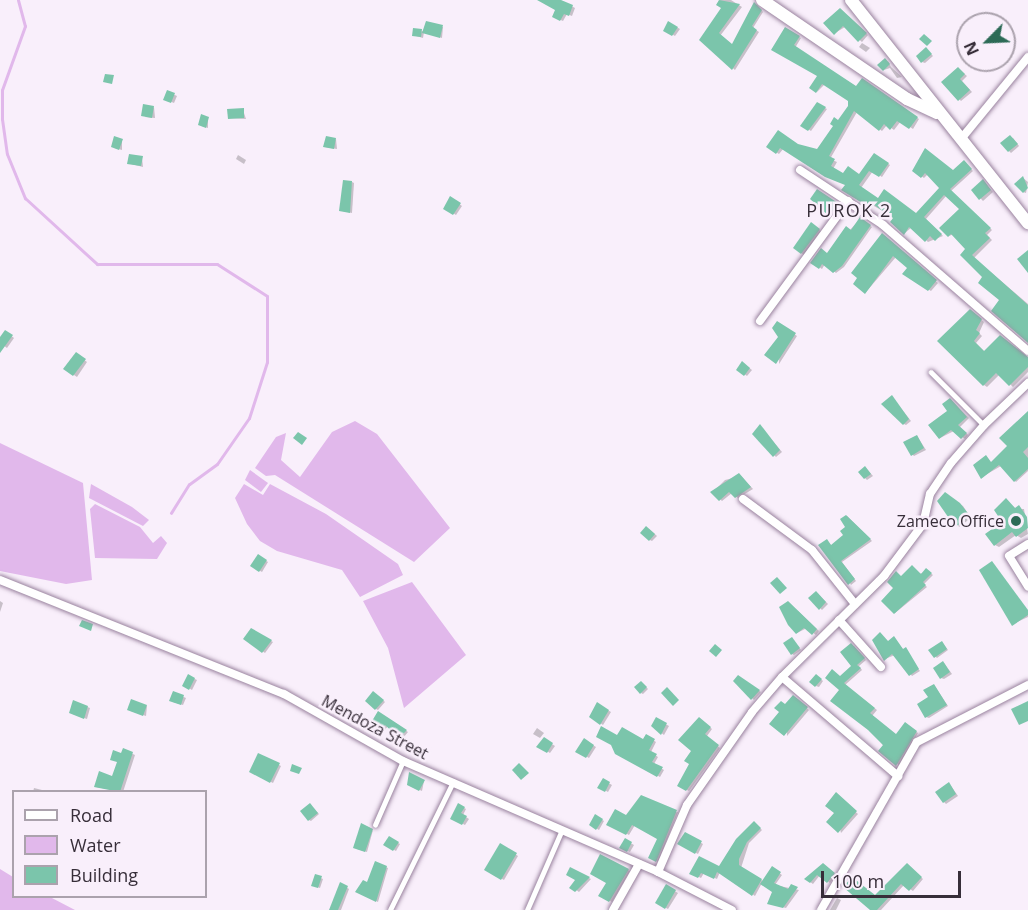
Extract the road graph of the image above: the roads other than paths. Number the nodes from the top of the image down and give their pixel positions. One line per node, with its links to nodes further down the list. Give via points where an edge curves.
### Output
1 (762, 0): 4 (main road, via 907,99)
2 (851, 0): 4 (main road)
3 (1028, 57): 5 (street)
4 (940, 115): 5 (main road)
5 (961, 139): 8 (main road)
6 (800, 170): 7 (street)
7 (848, 201): 9 (street); 10 (street, via 919,253)
8 (1028, 223)
9 (760, 321)
10 (1028, 351)
11 (931, 372): 13 (lane)
12 (1028, 383): 13 (street)
13 (984, 425): 18 (street, via 930,494 923,524 901,555)
14 (743, 500): 18 (street, via 812,550)
15 (1028, 544): 17 (street, via 1009,556)
16 (0, 580): 23 (street, Mendoza Street, via 284,694)
17 (1028, 586)
18 (855, 604): 19 (street)
19 (839, 620): 20 (street); 21 (street)
20 (881, 667)
21 (782, 677): 24 (street); 29 (street, via 687,805)
22 (1028, 685): 24 (street, via 917,742)
23 (403, 761): 25 (street, Mendoza Street); 26 (lane)
24 (898, 776): 34 (street)
25 (453, 782): 27 (street, Mendoza Street); 30 (lane)
26 (375, 825)
27 (562, 830): 28 (street, Mendoza Street); 31 (lane)
28 (639, 864): 29 (street, Mendoza Street); 32 (street)
29 (658, 872): 33 (street, Mendoza Street)
30 (390, 910)
31 (527, 910)
32 (613, 910)
33 (732, 910)
34 (821, 910)

